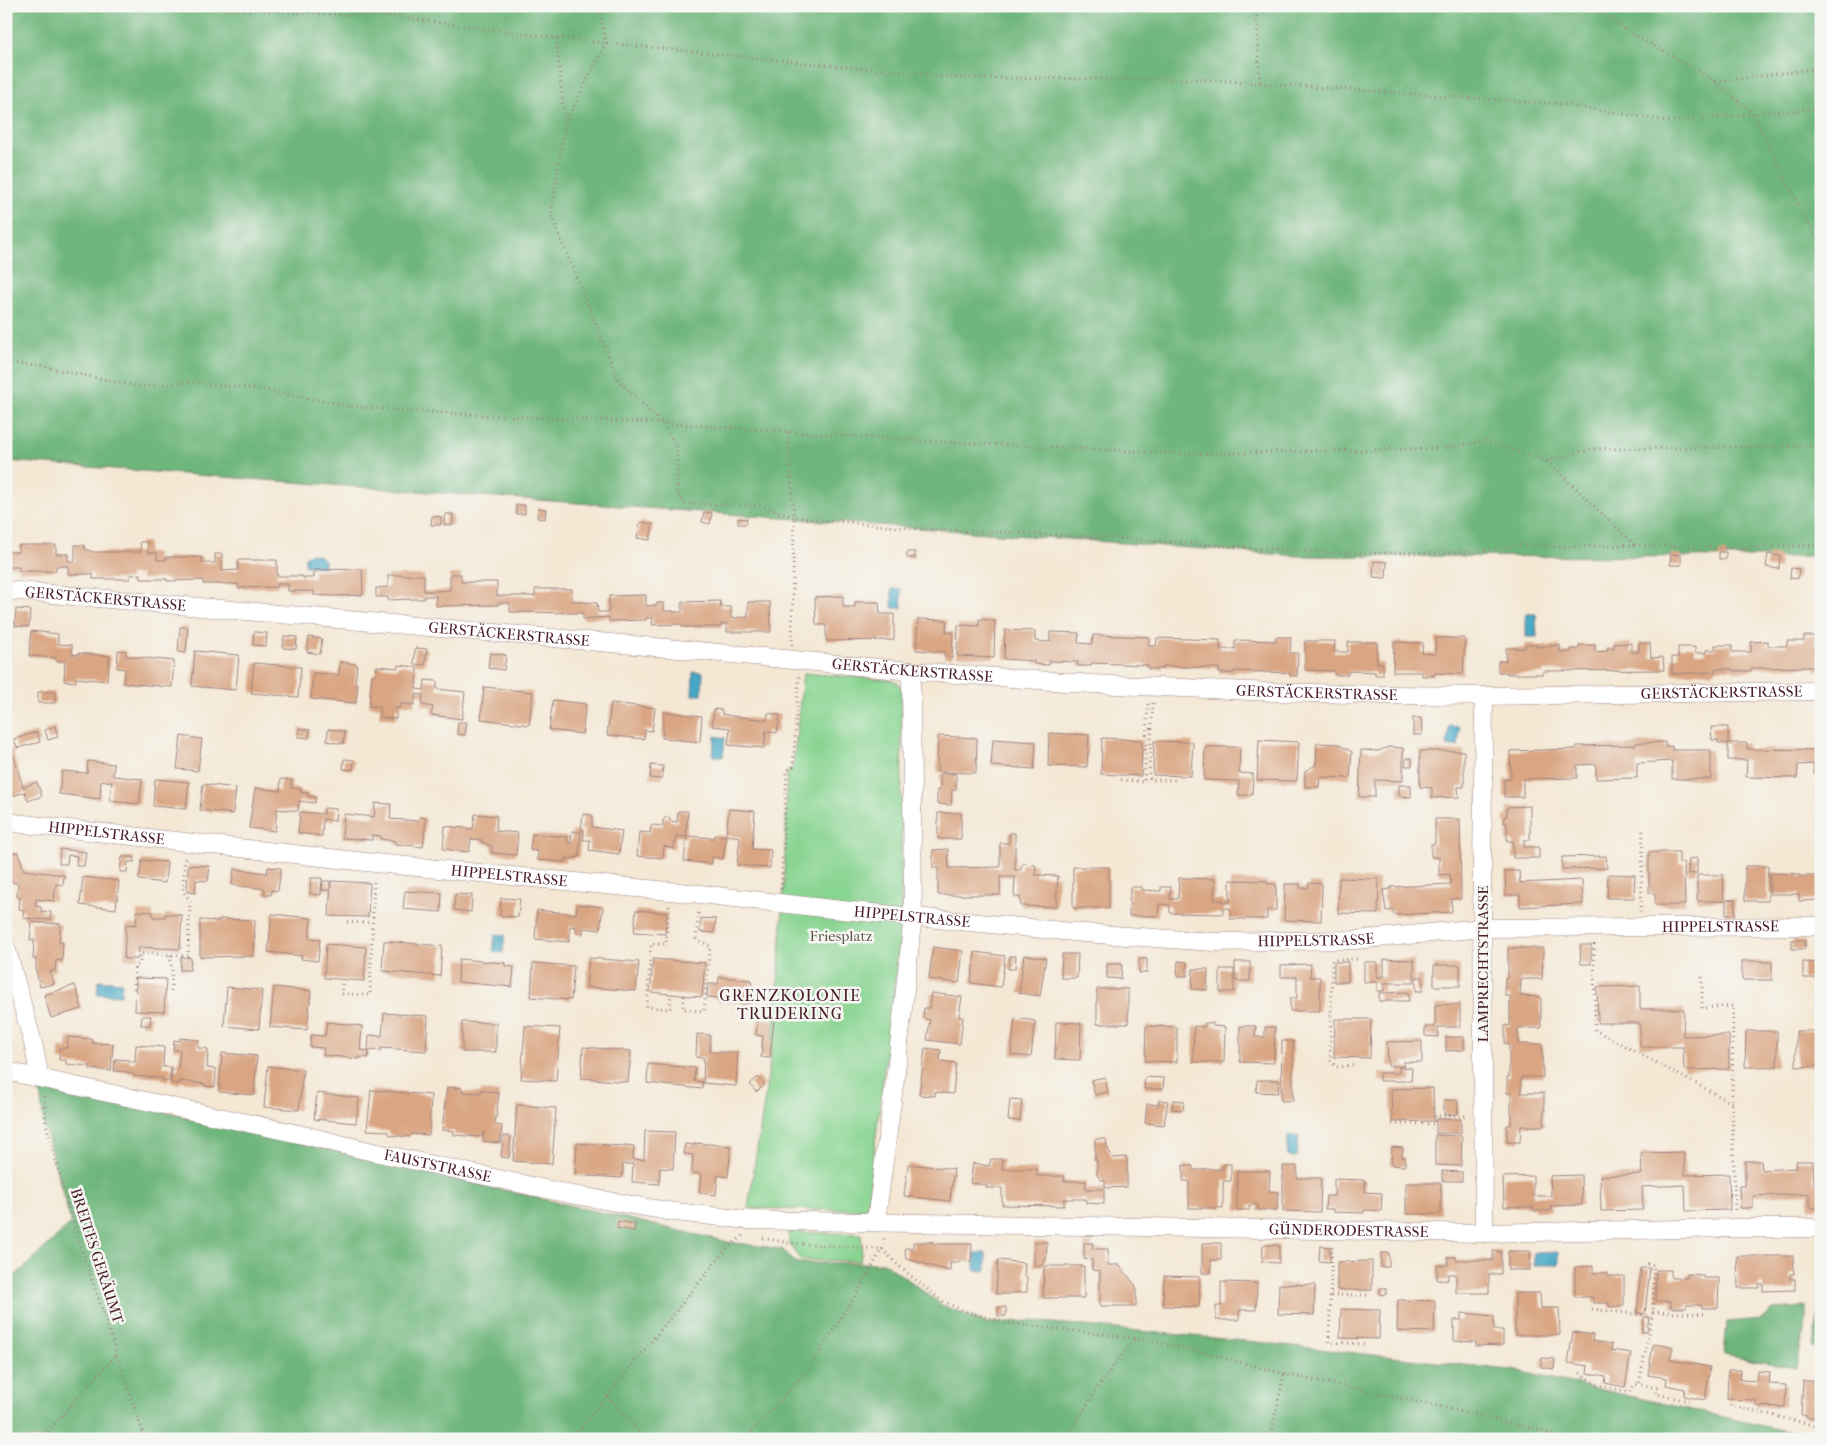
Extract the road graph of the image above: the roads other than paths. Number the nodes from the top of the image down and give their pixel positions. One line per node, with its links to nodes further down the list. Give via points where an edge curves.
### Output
1 (6, 590): 2 (street, GERSTÄCKERSTRASSE)
2 (911, 671): 4 (street, GERSTÄCKERSTRASSE, via 1274,692); 6 (street)
3 (1821, 691): 4 (street, GERSTÄCKERSTRASSE)
4 (1484, 696): 8 (street, LAMPRECHTSTRASSE)
5 (6, 822): 6 (street, HIPPELSTRASSE, via 374,863)
6 (913, 916): 8 (street, HIPPELSTRASSE, via 1212,942 1356,940); 12 (street)
7 (1821, 926): 8 (street, HIPPELSTRASSE)
8 (1483, 928): 14 (street, LAMPRECHTSTRASSE)
9 (6, 947): 11 (street)
10 (6, 1071): 11 (street, FAUSTSTRASSE)
11 (40, 1078): 12 (street, FAUSTSTRASSE, via 559,1192 667,1211 748,1220)
12 (876, 1221): 14 (street, GÜNDERODESTRASSE)
13 (1821, 1228): 14 (street, GÜNDERODESTRASSE)
14 (1484, 1233)

